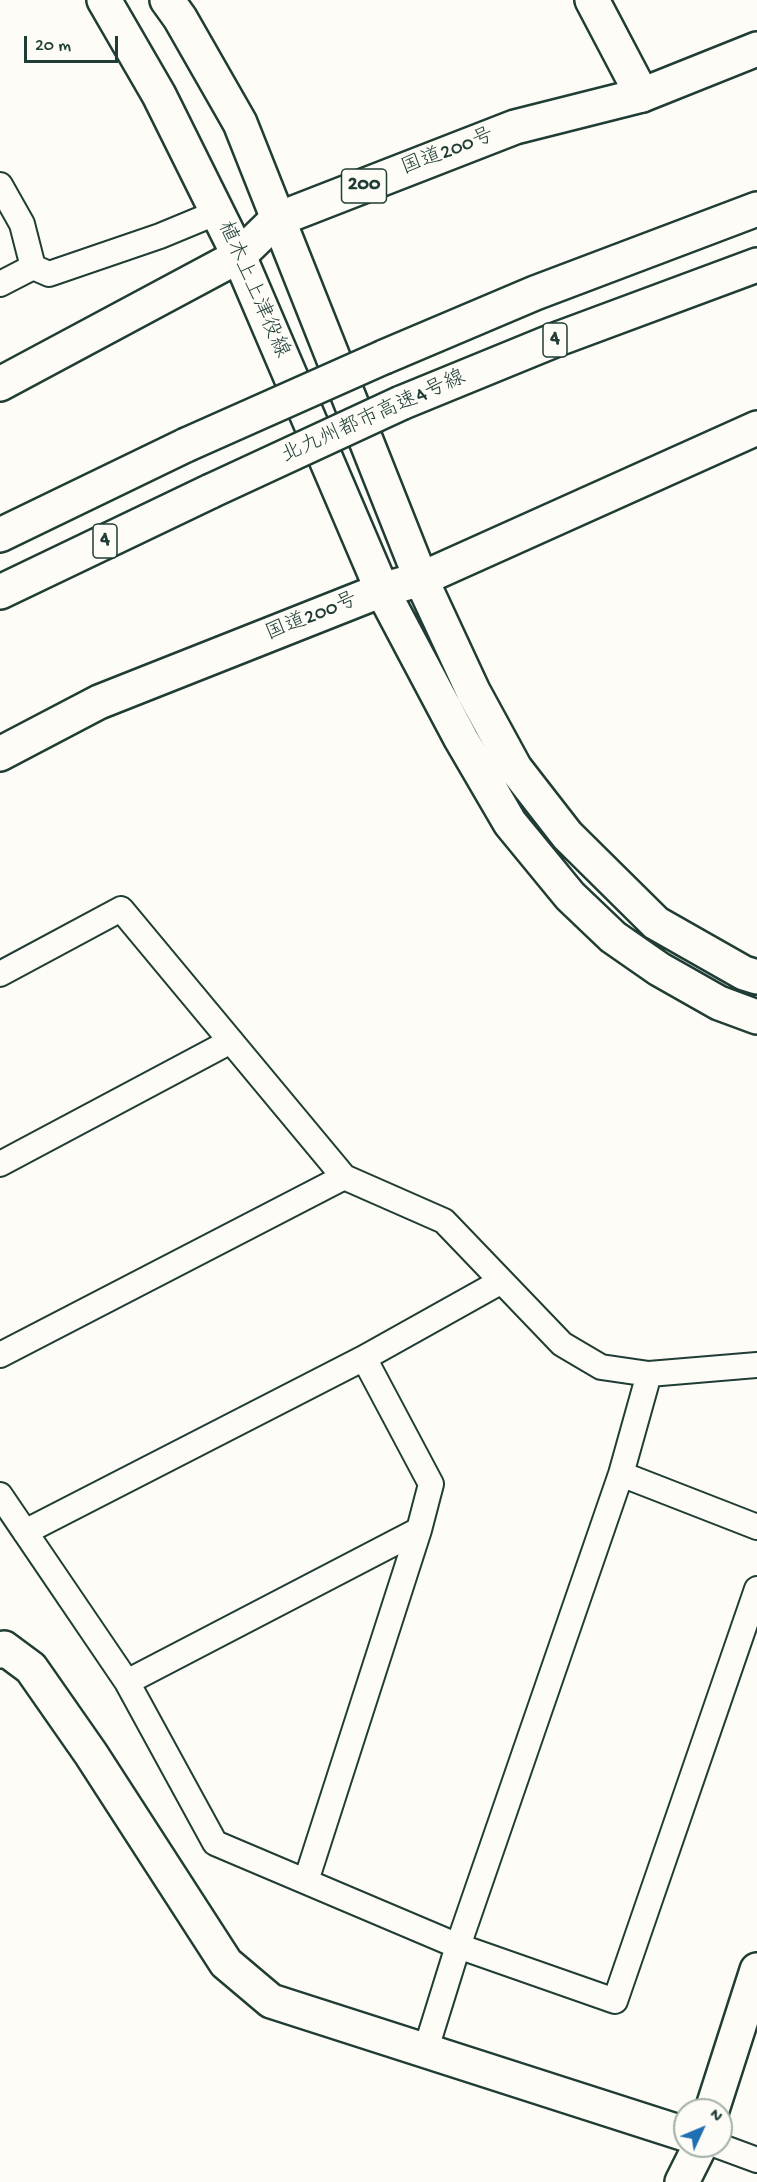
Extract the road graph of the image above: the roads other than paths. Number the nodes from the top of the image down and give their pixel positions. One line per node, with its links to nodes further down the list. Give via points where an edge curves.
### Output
1 (104, 0): 8 (main road, 植木上上津役線, via 159,95)
2 (167, 0): 9 (main road, via 240,123)
3 (592, 0): 5 (main road)
4 (757, 49): 5 (main road, 国道200号 / 200)
5 (642, 94): 9 (main road, 国道200号 / 200, via 515,127)
6 (0, 185): 12 (street, via 22,224)
7 (757, 209): 16 (main road, 4, bridge, via 688,233 384,357 186,445)
8 (218, 212): 10 (main road, 植木上上津役線); 12 (street, via 49,274)
9 (276, 220): 10 (main road, 国道200号 / 200); 17 (main road)
10 (238, 256): 14 (main road, 国道200号 / 200); 18 (main road, 植木上上津役線)
11 (757, 265): 19 (main road, 北九州都市高速4号線 / 4, bridge, via 555,340 401,403)
12 (33, 267): 13 (street)
13 (0, 284)
14 (0, 384)
15 (757, 428): 17 (main road, 国道200号)
16 (0, 536)
17 (421, 579): 18 (main road, 国道200号); 22 (main road, via 473,691 515,768 567,835 656,923)
18 (382, 590): 20 (main road, 国道200号, via 99,702); 23 (main road, 植木上上津役線, via 510,823 570,896 613,937 659,969 719,1003)
19 (0, 592)
20 (0, 754)
21 (0, 974): 24 (street, via 121,909)
22 (757, 977)
23 (757, 1017)
24 (231, 1041): 25 (street); 26 (street)
25 (0, 1164)
26 (344, 1177): 27 (street, via 444,1221); 28 (street)
27 (500, 1282): 29 (street); 31 (street, via 562,1344 602,1367)
28 (0, 1355)
29 (364, 1358): 35 (street, via 432,1484); 36 (street)
30 (757, 1365): 31 (street)
31 (649, 1374): 32 (street)
32 (621, 1474): 34 (street); 41 (street)
33 (0, 1495): 36 (street)
34 (757, 1527)
35 (419, 1530): 39 (street); 40 (street)
36 (25, 1532): 39 (street)
37 (757, 1589): 41 (street, via 615,2001)
38 (0, 1651): 43 (main road, via 4,1648 30,1668 91,1754 226,1963 271,2001)
39 (127, 1682): 40 (street, via 215,1843)
40 (306, 1881): 41 (street)
41 (458, 1946): 43 (street)
42 (757, 1970): 44 (main road)
43 (425, 2052): 45 (main road)
44 (716, 2098)
45 (673, 2130)
46 (733, 2151): 48 (street)
47 (694, 2158): 49 (main road)
48 (757, 2160)
49 (682, 2182)

